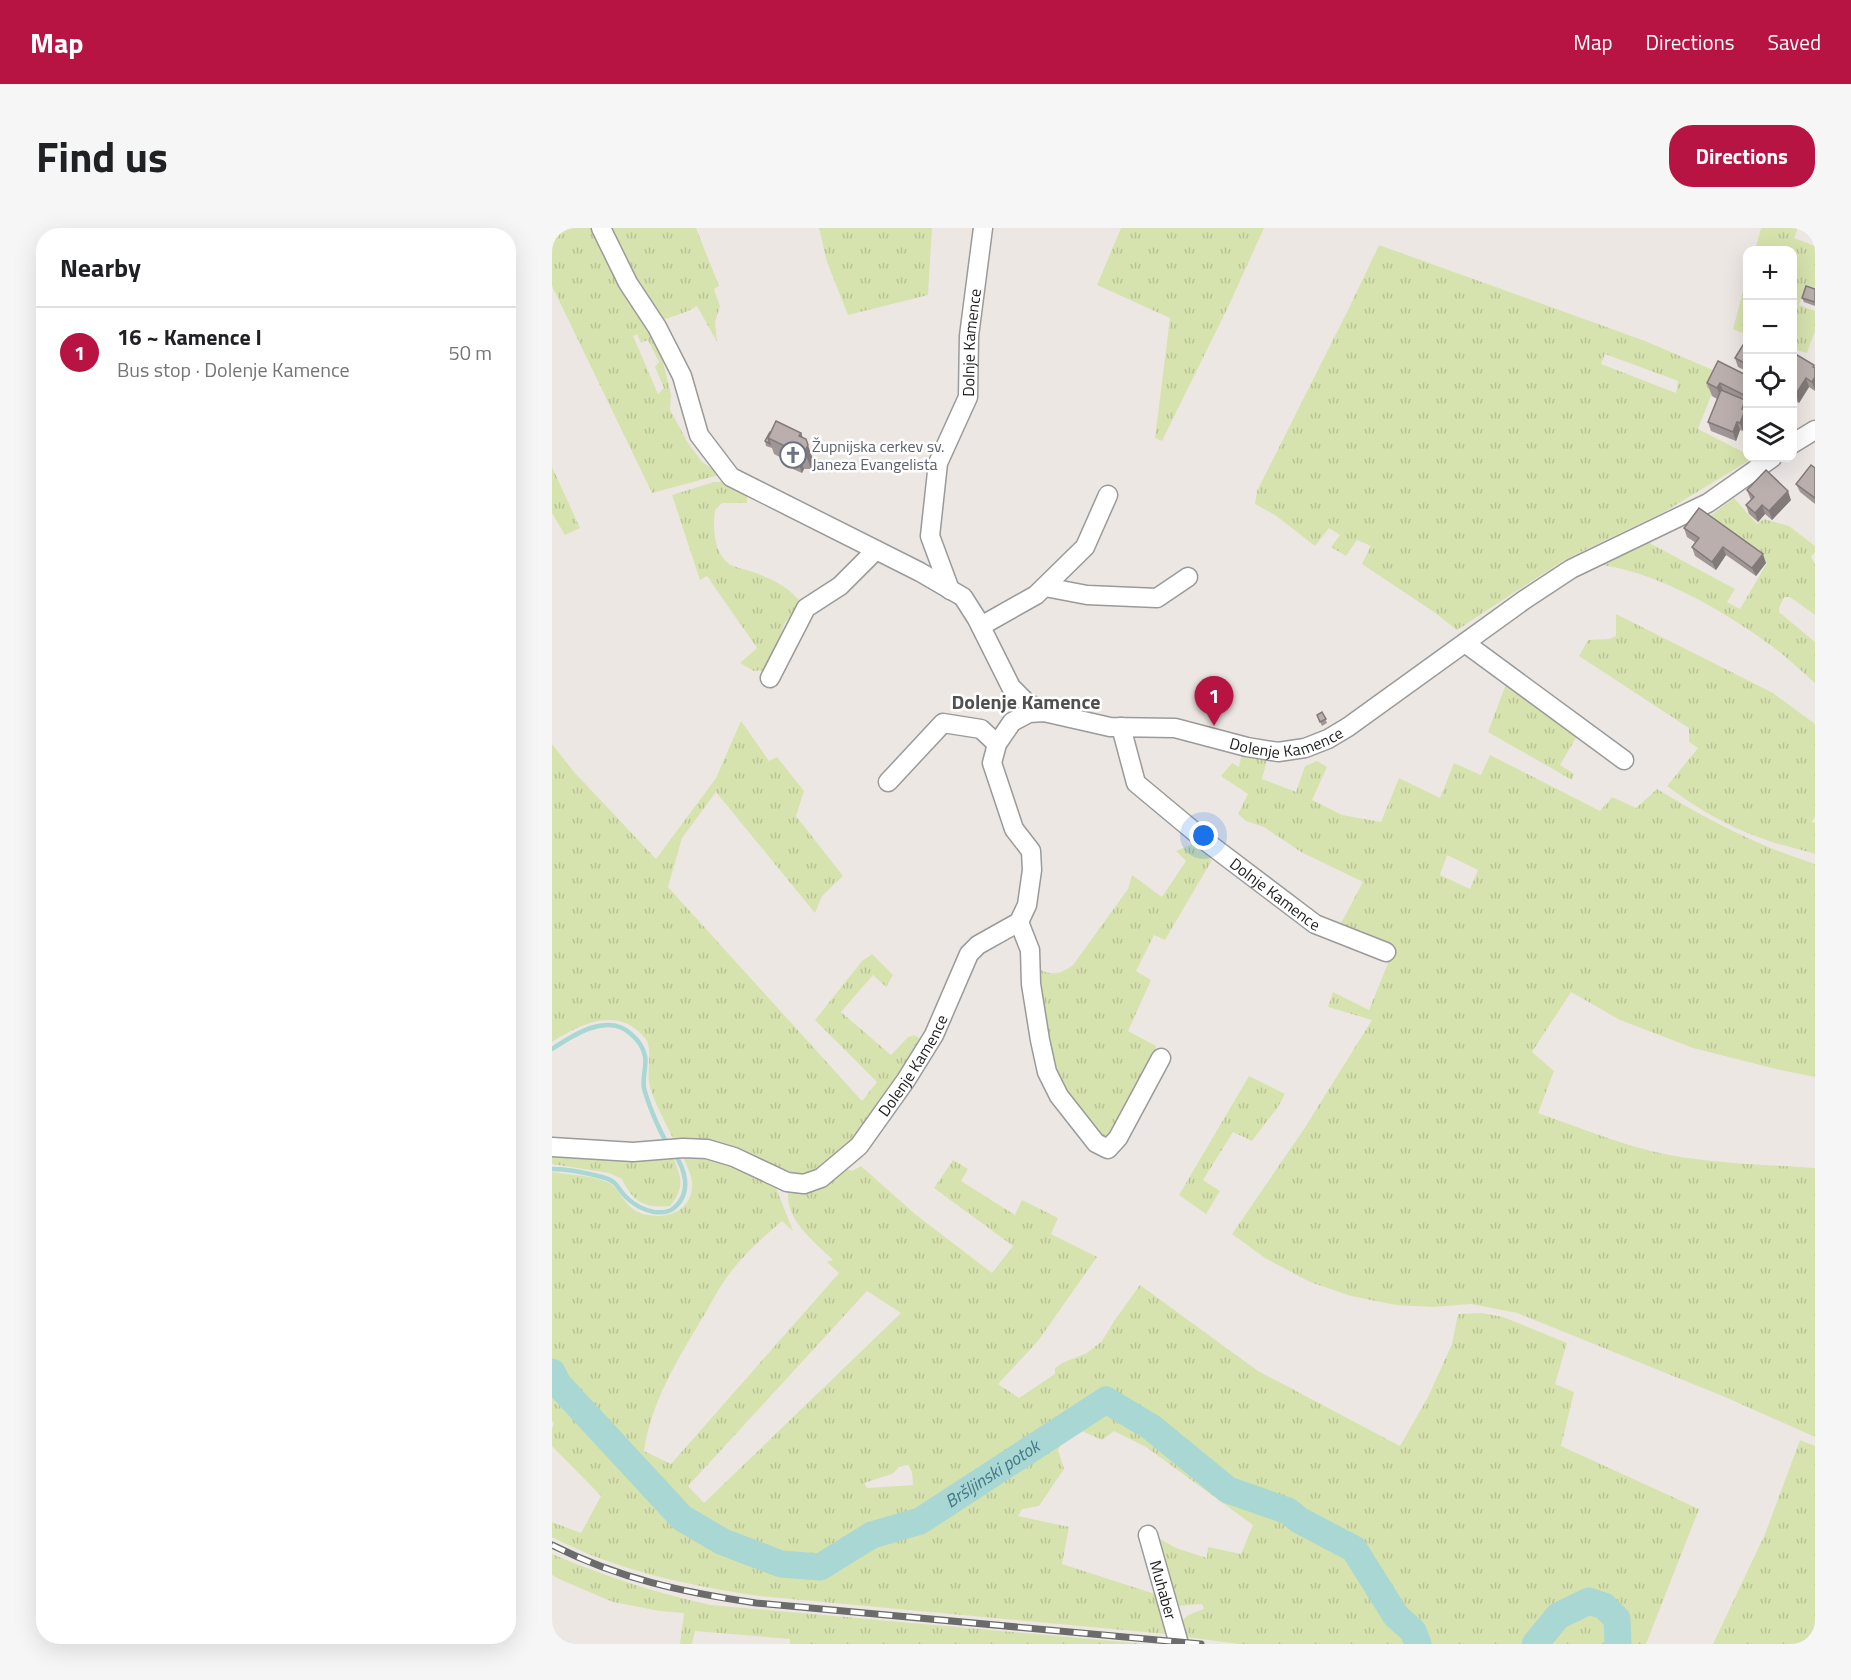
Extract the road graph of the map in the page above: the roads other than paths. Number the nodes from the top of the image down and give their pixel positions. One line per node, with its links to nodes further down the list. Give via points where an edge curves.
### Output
1 (601, 228): 7 (street, via 682,376 699,435 731,477)
2 (983, 228): 10 (street, Dolnje Kamence, via 969,336 968,397 938,463 930,536)
3 (1815, 430): 4 (street)
4 (1797, 441)
5 (1766, 462): 12 (street, Dolenje Kamence, via 1708,503 1571,569)
6 (1108, 495): 9 (street, via 1085,547)
7 (876, 550): 10 (street); 13 (street, via 840,586 806,608)
8 (1188, 577): 9 (street, via 1157,598 1087,596)
9 (1045, 587): 11 (street, via 1036,596)
10 (950, 590): 11 (street, via 963,597)
11 (981, 626): 14 (street)
12 (1465, 643): 17 (street, Dolenje Kamence, via 1348,727 1305,748 1278,752 1175,728); 19 (street)
13 (770, 678)
14 (1011, 687): 15 (street); 16 (street)
15 (1044, 712): 16 (street, Dolenje Kamence, via 1029,713); 17 (street, Dolenje Kamence)
16 (1012, 722): 18 (street)
17 (1121, 727): 22 (street, Dolnje Kamence, via 1136,783 1315,924)
18 (997, 744): 20 (street, via 981,729 943,723); 21 (street, via 992,763 996,779 1014,829 1031,851 1027,905)
19 (1624, 760)
20 (888, 782)
21 (1019, 922): 23 (street, via 1030,950 1031,984 1047,1071 1059,1096 1096,1143 1108,1149 1118,1138); 24 (street, Dolenje Kamence, via 969,954 934,1035 906,1080 859,1146 821,1178 804,1184 787,1182 707,1149 633,1152)
22 (1386, 952)
23 (1161, 1058)
24 (552, 1147)
25 (1148, 1535): 26 (street, Muhaber)
26 (1179, 1644)

